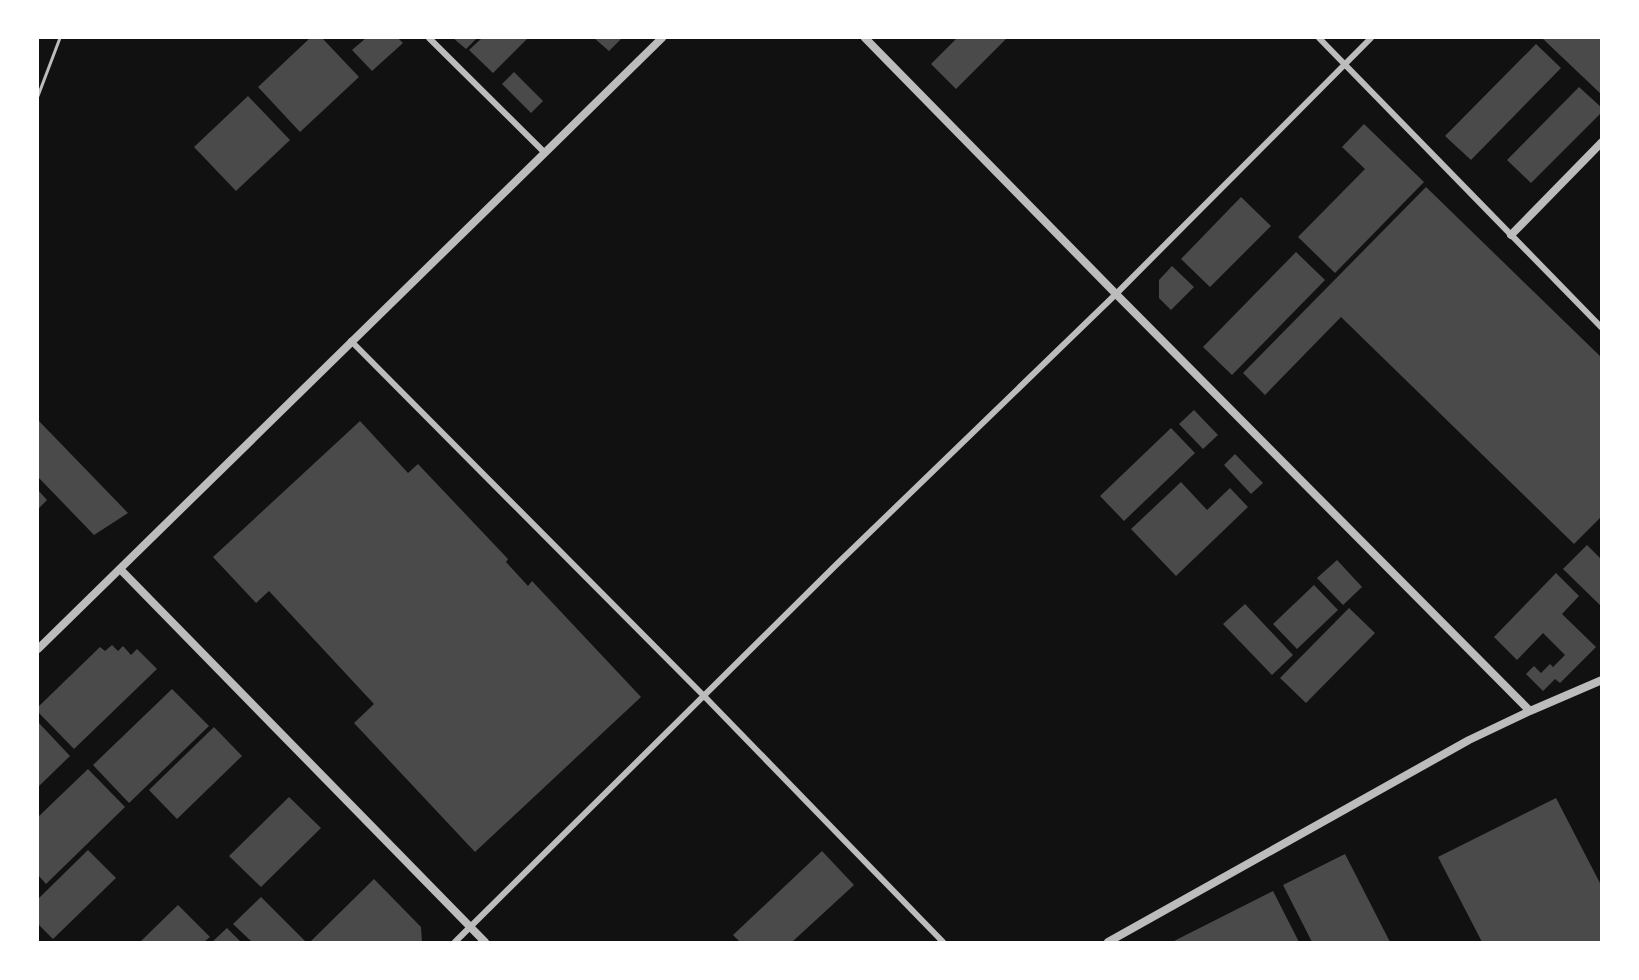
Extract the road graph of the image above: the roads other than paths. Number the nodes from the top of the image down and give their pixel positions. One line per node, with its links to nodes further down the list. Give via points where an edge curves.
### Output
1 (60, 38): 8 (lane)
2 (429, 38): 10 (street)
3 (662, 38): 10 (street)
4 (865, 38): 12 (street)
5 (1319, 38): 7 (street)
6 (1371, 38): 7 (street)
7 (1345, 63): 11 (street); 12 (street)
8 (38, 96)
9 (1602, 142): 11 (street)
10 (544, 152): 14 (street)
11 (1511, 235): 13 (street)
12 (1116, 294): 18 (street); 19 (street)
13 (1602, 328)
14 (351, 341): 15 (street); 18 (street)
15 (120, 569): 16 (street); 20 (street)
16 (38, 649)
17 (1602, 680): 19 (street)
18 (705, 696): 20 (street); 23 (street)
19 (1530, 711): 24 (street, via 1469,740)
20 (470, 927): 21 (street); 22 (street)
21 (455, 942)
22 (485, 942)
23 (942, 942)
24 (1108, 942)

